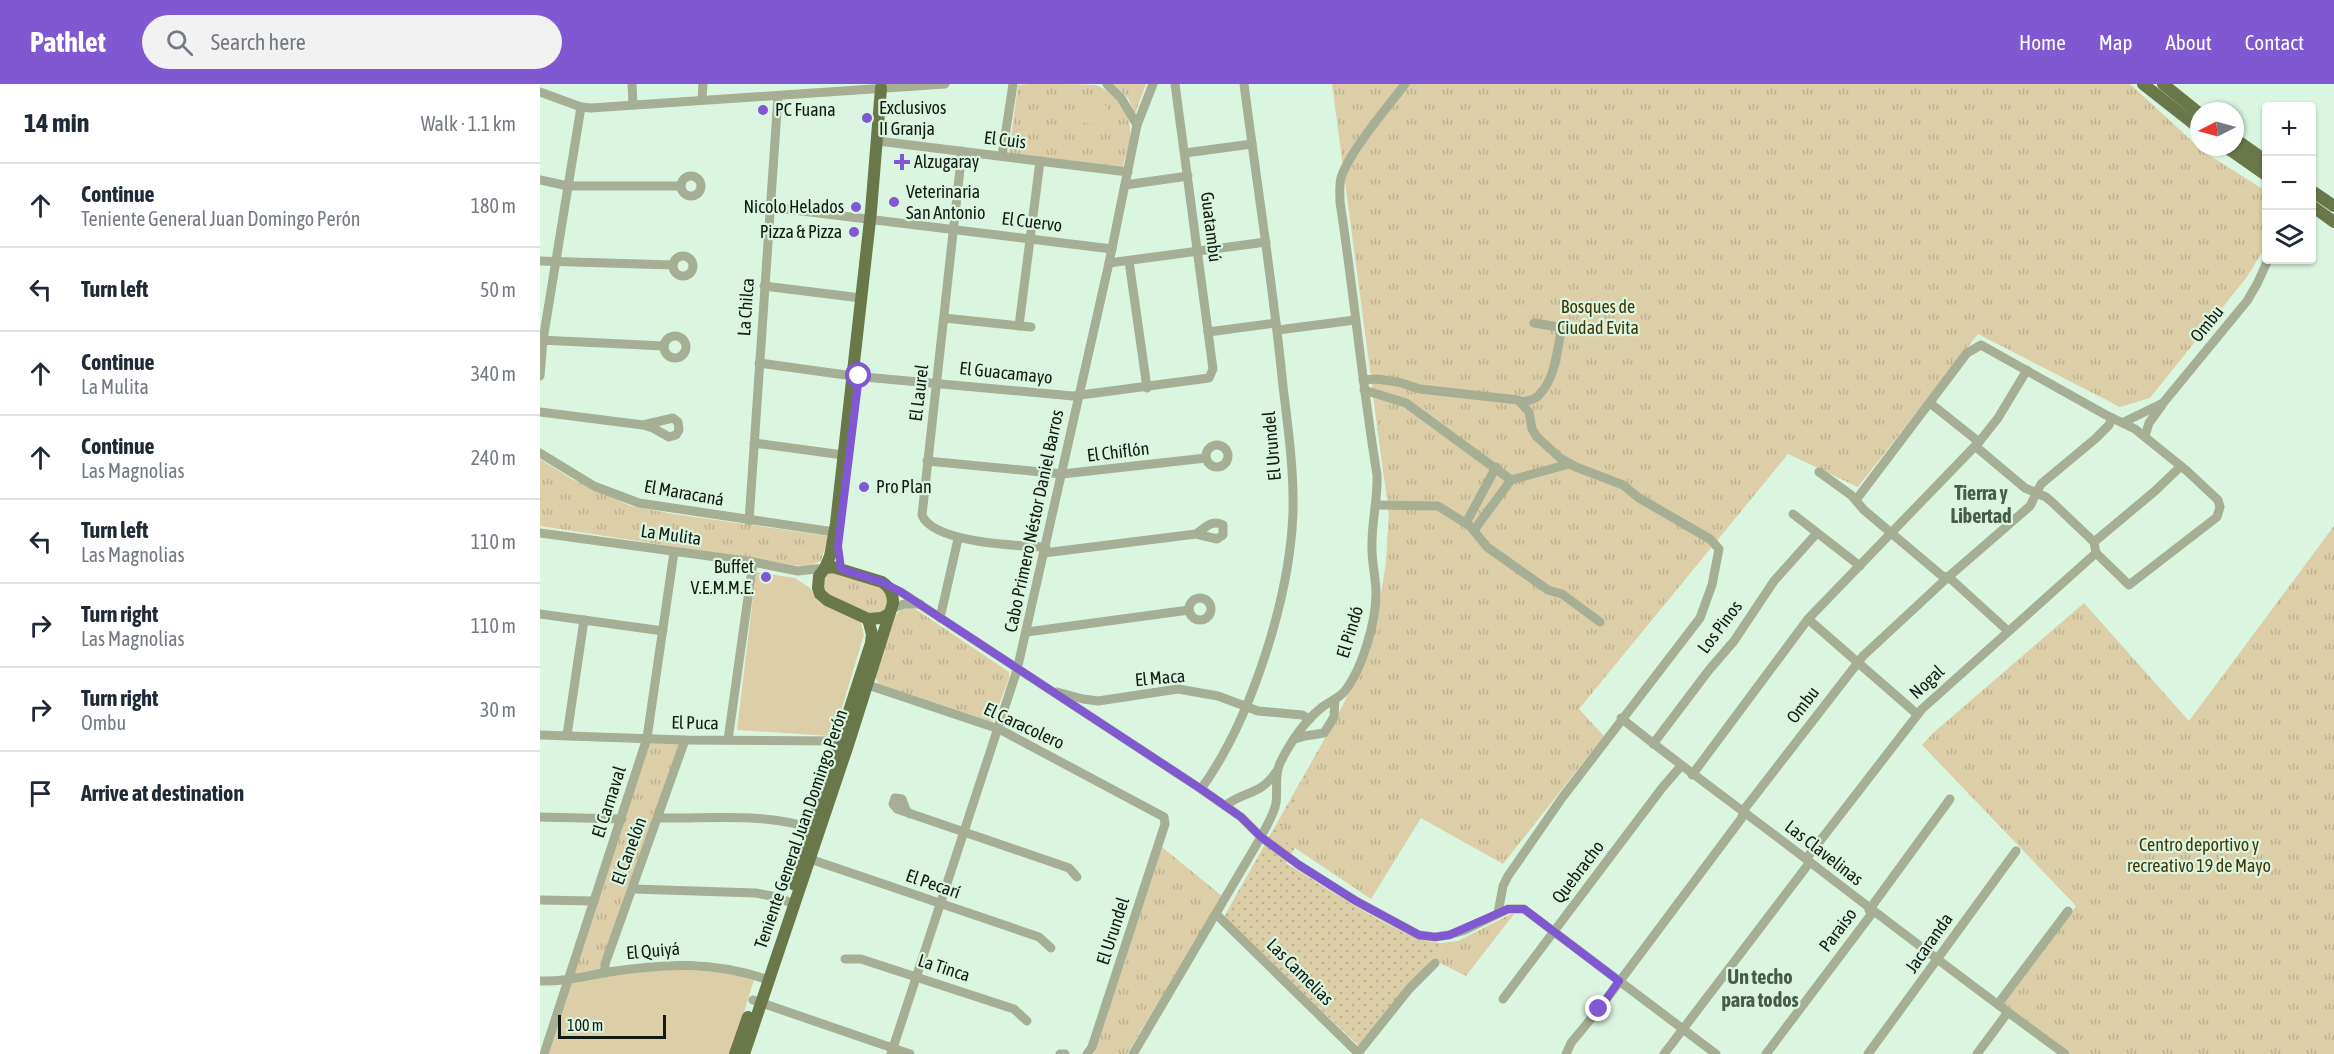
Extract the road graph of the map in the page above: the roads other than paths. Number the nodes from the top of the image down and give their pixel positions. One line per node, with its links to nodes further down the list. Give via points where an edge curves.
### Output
1 (632, 84): 16 (street)
2 (703, 84): 15 (street)
3 (945, 84): 12 (street)
4 (1013, 84): 26 (street)
5 (1107, 84): 20 (street, via 1121,98)
6 (1153, 84): 20 (street, Cabo Primero Néstor Daniel Barros)
7 (1175, 84): 25 (street, Guatambú)
8 (1244, 84): 22 (street, El Urundel)
9 (1405, 84): 57 (street, El Pindó, via 1352,157 1342,178 1340,202)
10 (2143, 84): 19 (main road)
11 (2163, 84): 17 (main road)
12 (881, 86): 14 (street); 21 (main road)
13 (540, 92): 18 (street)
14 (778, 96): 15 (street); 39 (street, La Chilca)
15 (702, 100): 16 (street)
16 (633, 105): 18 (street)
17 (2190, 106)
18 (581, 107): 35 (street)
19 (2190, 121)
20 (1137, 125): 30 (street, Cabo Primero Néstor Daniel Barros)
21 (881, 141): 24 (street, El Cuis); 41 (main road)
22 (1252, 144): 25 (street); 45 (street, El Urundel)
23 (2244, 145): 28 (main road)
24 (962, 151): 26 (street, El Cuis); 43 (street, El Laurel)
25 (1185, 153): 32 (street, Guatambú)
26 (1002, 156): 29 (street, El Cuis)
27 (2239, 156): 31 (main road)
28 (2262, 157)
29 (1040, 161): 30 (street, El Cuis); 44 (street)
30 (1128, 172): 34 (street, Cabo Primero Néstor Daniel Barros)
31 (2262, 172)
32 (1188, 176): 34 (street); 47 (street, Guatambú)
33 (540, 180): 35 (street)
34 (1125, 185): 46 (street, Cabo Primero Néstor Daniel Barros)
35 (568, 186): 36 (street); 50 (street)
36 (681, 186)
37 (2316, 194): 38 (main road)
38 (2334, 206)
39 (769, 207): 41 (street, El Cuervo); 54 (street, La Chilca)
40 (2316, 209): 42 (main road)
41 (874, 220): 43 (street, El Cuervo); 55 (main road); 69 (main road)
42 (2334, 222)
43 (954, 228): 44 (street, El Cuervo); 56 (street, El Laurel)
44 (1029, 238): 46 (street, El Cuervo); 59 (street)
45 (1266, 242): 47 (street); 60 (street, El Urundel)
46 (1112, 249): 51 (street, Cabo Primero Néstor Daniel Barros)
47 (1197, 252): 49 (street); 62 (street, Guatambú)
48 (540, 261): 50 (street)
49 (1130, 261): 51 (street); 72 (street)
50 (556, 262): 53 (street); 63 (street)
51 (1109, 263): 73 (street, Cabo Primero Néstor Daniel Barros)
52 (2266, 264): 76 (street, Ombu, via 2247,301)
53 (674, 266)
54 (764, 286): 55 (street); 65 (street, La Chilca)
55 (861, 298): 69 (main road)
56 (944, 318): 59 (street); 70 (street, El Laurel)
57 (1355, 320): 60 (street); 71 (street, El Pindó)
58 (1534, 323): 74 (street, via 1559,327 1561,331 1547,385 1539,396)
59 (1019, 326): 61 (street)
60 (1277, 326): 62 (street); 136 (street, El Urundel, via 1291,460 1292,531 1274,626)
61 (1031, 327)
62 (1208, 332): 67 (street, Guatambú)
63 (542, 340): 64 (street); 68 (street)
64 (664, 346)
65 (759, 363): 69 (street, El Guacamayo); 82 (street, La Chilca)
66 (2026, 370): 75 (street, via 1985,346 1977,346 1967,353); 78 (street); 83 (street, via 1998,418)
67 (1212, 374): 72 (street, El Guacamayo, via 1204,380)
68 (540, 376)
69 (856, 376): 70 (street, El Guacamayo); 85 (main road); 114 (main road, via 838,546)
70 (936, 383): 73 (street, El Guacamayo); 87 (street, El Laurel)
71 (1364, 385): 74 (street, via 1377,379); 90 (street, via 1406,404); 96 (street, El Pindó, via 1377,475)
72 (1147, 388): 73 (street, El Guacamayo)
73 (1079, 396): 92 (street, Cabo Primero Néstor Daniel Barros)
74 (1521, 402): 88 (street, via 1538,437)
75 (1930, 403): 83 (street); 95 (street)
76 (2163, 403): 79 (street, Ombu); 81 (street, Ombu)
77 (540, 411): 80 (street)
78 (2112, 418): 79 (street); 94 (street, Ombu)
79 (2124, 422): 81 (street)
80 (644, 424)
81 (2145, 436): 89 (street)
82 (754, 443): 85 (street); 98 (street, La Chilca)
83 (1977, 444): 94 (street, via 2025,488); 104 (street)
84 (540, 453): 98 (street, El Maracaná, via 622,498)
85 (843, 454): 101 (main road)
86 (1206, 458): 92 (street, El Chiflón)
87 (927, 462): 92 (street, El Chiflón); 106 (street, El Laurel, via 922,515 926,522)
88 (1569, 464): 93 (street); 138 (street, via 1623,485 1710,539 1719,549 1700,618)
89 (2181, 466): 107 (street); 110 (street, via 2218,500 2217,517 2129,585)
90 (1496, 467): 93 (street); 99 (street)
91 (1820, 471): 95 (street)
92 (1062, 474): 108 (street, Cabo Primero Néstor Daniel Barros)
93 (1511, 480): 100 (street)
94 (2036, 493): 107 (street, via 2053,503); 116 (street, Ombu, via 2030,506)
95 (1856, 500): 104 (street)
96 (1376, 505): 99 (street, via 1433,505); 135 (street, El Pindó, via 1371,549 1376,591 1374,619 1359,664 1343,693)
97 (1793, 514): 103 (street)
98 (749, 521): 101 (street, El Maracaná)
99 (1466, 523): 100 (street)
100 (1474, 530): 127 (street, via 1486,547)
101 (834, 532): 113 (main road)
102 (540, 533): 109 (street, La Mulita)
103 (1817, 533): 112 (street); 148 (street, Los Pinos, via 1774,581 1734,641)
104 (1893, 533): 112 (street); 116 (street)
105 (1196, 534): 108 (street)
106 (958, 539): 108 (street); 123 (street)
107 (2094, 542): 110 (street)
108 (1045, 550): 130 (street, Cabo Primero Néstor Daniel Barros)
109 (674, 552): 111 (street, La Mulita); 128 (street, El Carnaval)
110 (2096, 553): 129 (street, Nogal)
111 (753, 562): 115 (street, La Mulita); 145 (street)
112 (1860, 566): 125 (street)
113 (825, 568): 114 (main road); 115 (street, La Mulita); 118 (main road, via 819,576)
114 (841, 569): 117 (main road)
115 (798, 571): 118 (street, La Mulita)
116 (1947, 578): 129 (street); 131 (street, Ombu)
117 (888, 586): 119 (street); 121 (main road, via 893,598)
118 (818, 588): 124 (main road, via 827,600)
119 (920, 604): 121 (street, via 901,605); 123 (street)
120 (1189, 610): 130 (street)
121 (890, 612): 124 (main road); 133 (main road, Teniente General Juan Domingo Perón)
122 (540, 614): 126 (street)
123 (940, 618): 132 (street)
124 (868, 619): 133 (main road, Teniente General Juan Domingo Perón, via 872,634)
125 (1808, 619): 131 (street); 151 (street)
126 (584, 620): 128 (street); 142 (street)
127 (1600, 622)
128 (663, 631): 143 (street, El Carnaval)
129 (2008, 631): 137 (street, Nogal)
130 (1027, 632): 132 (street, Cabo Primero Néstor Daniel Barros)
131 (1858, 662): 137 (street); 155 (street, Ombu)
132 (1017, 670): 134 (street); 140 (street, Cabo Primero Néstor Daniel Barros)
133 (864, 684): 140 (street, El Caracolero); 147 (main road, Teniente General Juan Domingo Perón)
134 (1046, 688): 136 (street, El Maca, via 1098,701 1178,689); 152 (street)
135 (1335, 699): 139 (street, El Pindó); 146 (street, via 1334,717 1324,733)
136 (1246, 705): 139 (street, El Maca, via 1258,711); 152 (street, El Urundel)
137 (1917, 714): 166 (street, Nogal)
138 (1622, 718): 148 (street, Las Clavelinas); 175 (street, via 1508,876)
139 (1310, 719): 146 (street, El Pindó)
140 (999, 729): 160 (street, El Caracolero); 162 (street, Cabo Primero Néstor Daniel Barros)
141 (540, 735): 142 (street, El Puca)
142 (567, 735): 143 (street, El Puca)
143 (647, 738): 144 (street, El Puca); 159 (street, El Carnaval)
144 (685, 740): 145 (street, El Puca); 158 (street, El Canelón)
145 (728, 740): 147 (street, El Puca)
146 (1293, 740): 150 (street, El Pindó)
147 (844, 744): 161 (main road, Teniente General Juan Domingo Perón)
148 (1653, 744): 149 (street, Las Clavelinas)
149 (1681, 766): 151 (street, Las Clavelinas); 177 (street, Quebracho)
150 (1277, 770): 154 (street, via 1259,790); 163 (street, El Pindó, via 1275,807)
151 (1692, 774): 155 (street, Las Clavelinas)
152 (1201, 789): 154 (street)
153 (1950, 799): 174 (street, Paraiso)
154 (1225, 806): 163 (street)
155 (1744, 812): 166 (street, Las Clavelinas); 187 (street, Ombu)
156 (910, 814): 162 (street)
157 (540, 817): 159 (street)
158 (658, 818): 161 (street, via 772,820); 168 (street, El Canelón)
159 (622, 819): 170 (street, El Carnaval)
160 (1165, 819): 195 (street, El Urundel)
161 (815, 829): 165 (main road, Teniente General Juan Domingo Perón)
162 (965, 832): 167 (street, via 1069,868); 172 (street, Cabo Primero Néstor Daniel Barros)
163 (1261, 837): 175 (street, via 1356,901 1419,935 1449,935); 176 (street, El Pindó)
164 (2016, 851): 180 (street, Jacaranda)
165 (806, 858): 171 (main road, Teniente General Juan Domingo Perón); 172 (street, El Pecarí)
166 (1808, 861): 174 (street, Las Clavelinas); 193 (street, Nogal)
167 (1077, 877)
168 (633, 889): 171 (street, via 756,893); 182 (street, El Canelón)
169 (540, 900): 170 (street)
170 (594, 901): 186 (street, El Carnaval)
171 (790, 903): 184 (main road, Teniente General Juan Domingo Perón)
172 (942, 904): 178 (street, El Pecarí, via 1039,937); 183 (street, Cabo Primero Néstor Daniel Barros)
173 (2068, 910): 190 (street)
174 (1871, 911): 180 (street, Las Clavelinas); 207 (street, Paraiso)
175 (1498, 913): 177 (street, via 1519,908)
176 (1216, 914): 202 (street, El Pindó); 203 (street, Las Camelias)
177 (1554, 931): 187 (street); 188 (street, Quebracho)
178 (1052, 948)
179 (845, 959): 183 (street, La Tinca, via 861,959)
180 (1938, 959): 190 (street, Las Clavelinas); 208 (street, Jacaranda)
181 (1435, 963): 203 (street, via 1410,988)
182 (605, 973): 184 (street, El Quiyá, via 678,964 728,969); 186 (street, El Quiyá)
183 (917, 976): 192 (street, La Tinca, via 1014,1009); 194 (street, Cabo Primero Néstor Daniel Barros)
184 (765, 979): 189 (main road, Teniente General Juan Domingo Perón)
185 (540, 981): 186 (street, El Quiyá)
186 (567, 981): 196 (street, El Carnaval)
187 (1619, 981): 193 (street); 204 (street, Ombu)
188 (1503, 999)
189 (757, 1002): 194 (street); 197 (main road, Teniente General Juan Domingo Perón); 198 (main road, Teniente General Juan Domingo Perón)
190 (1998, 1004): 191 (street, Las Clavelinas)
191 (2008, 1012): 209 (street); 210 (street, Las Clavelinas)
192 (1027, 1021)
193 (1683, 1028): 205 (street, Nogal); 206 (street)
194 (892, 1051): 199 (street)
195 (1088, 1053)
196 (544, 1054)
197 (735, 1054)
198 (744, 1054)
199 (910, 1054)
200 (1060, 1054): 201 (street)
201 (1065, 1054)
202 (1133, 1054)
203 (1359, 1054)
204 (1566, 1054)
205 (1664, 1054)
206 (1716, 1054)
207 (1766, 1054)
208 (1868, 1054)
209 (1977, 1054)
210 (2065, 1054)

